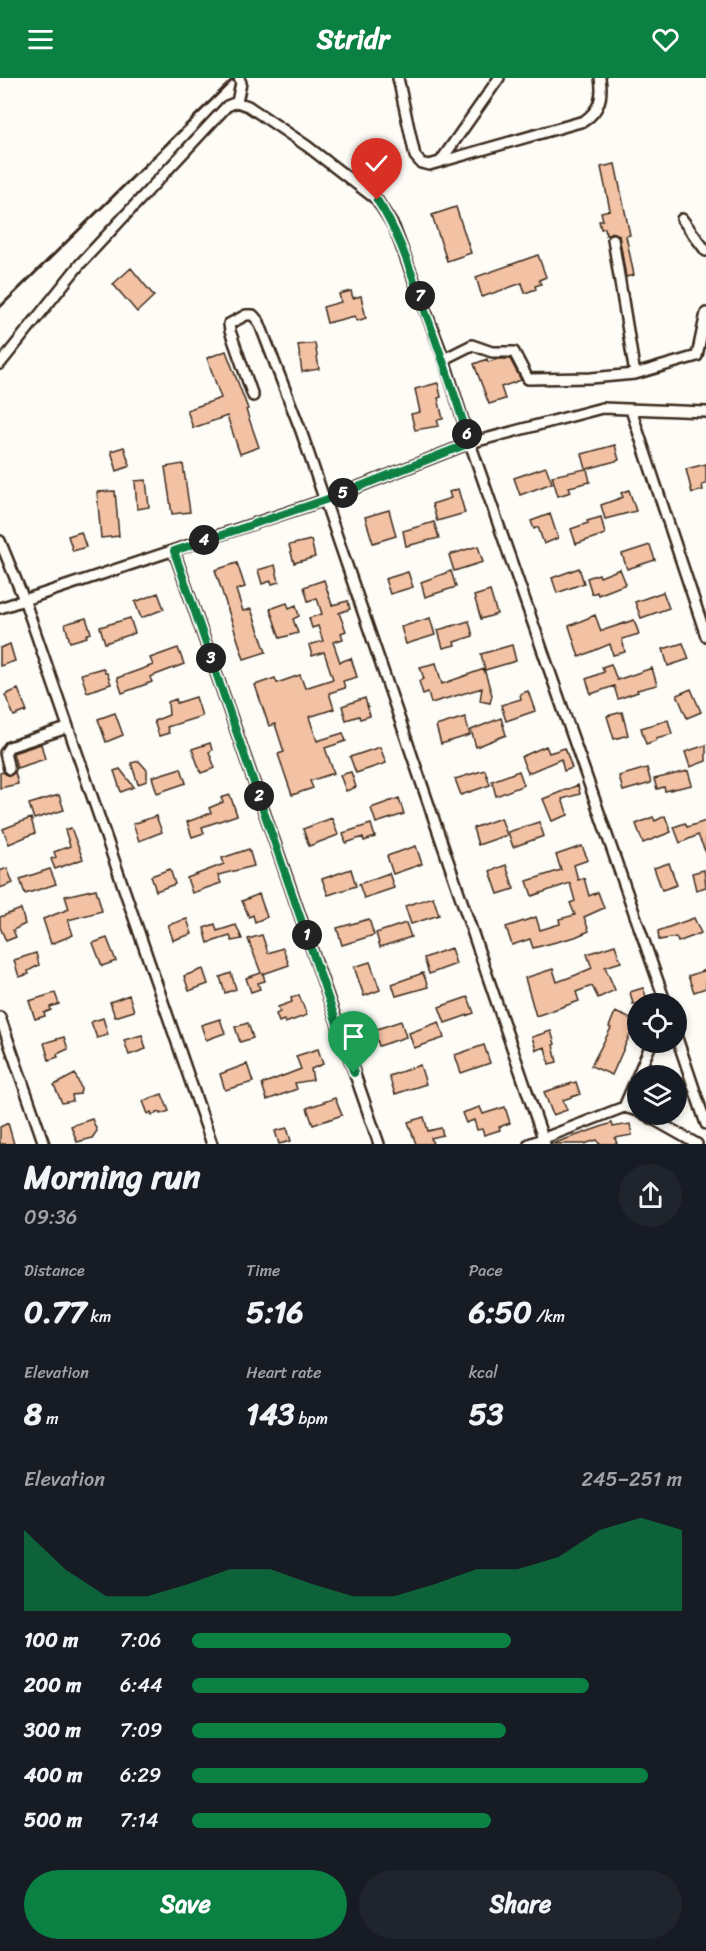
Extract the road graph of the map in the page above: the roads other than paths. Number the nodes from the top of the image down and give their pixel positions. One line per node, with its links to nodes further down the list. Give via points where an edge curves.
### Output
1 (398, 78): 6 (street, via 415,156 429,165)
2 (499, 78): 6 (street)
3 (600, 78): 6 (street, via 600,104 584,121)
4 (243, 80): 5 (street)
5 (237, 102): 11 (street, via 308,146 377,200 394,227); 12 (street, via 227,106 80,264)
6 (440, 162)
7 (682, 219): 9 (street)
8 (613, 239): 13 (street)
9 (706, 251)
10 (706, 312): 13 (street, via 697,356)
11 (444, 359): 13 (street, via 472,345 492,352 514,352 528,379); 17 (street)
12 (0, 364)
13 (635, 374)
14 (253, 396): 18 (street, via 230,331 230,324 246,315 253,315 264,334)
15 (631, 410): 16 (street); 17 (street, via 602,408); 23 (street)
16 (706, 411)
17 (470, 443): 18 (street); 26 (street)
18 (325, 500): 20 (street); 34 (street)
19 (0, 541): 21 (street)
20 (174, 551): 21 (street); 37 (street)
21 (25, 602): 22 (street); 24 (street)
22 (0, 608)
23 (706, 636)
24 (67, 728): 25 (street, via 9,747 4,753); 36 (street)
25 (9, 769)
26 (662, 993)
27 (0, 1017): 35 (street)
28 (647, 1053): 30 (street)
29 (682, 1053): 32 (street)
30 (624, 1107): 31 (street); 34 (street)
31 (627, 1108)
32 (706, 1124)
33 (663, 1125): 39 (street)
34 (544, 1142): 38 (street)
35 (44, 1144)
36 (212, 1144)
37 (379, 1144)
38 (529, 1144)
39 (697, 1144)

